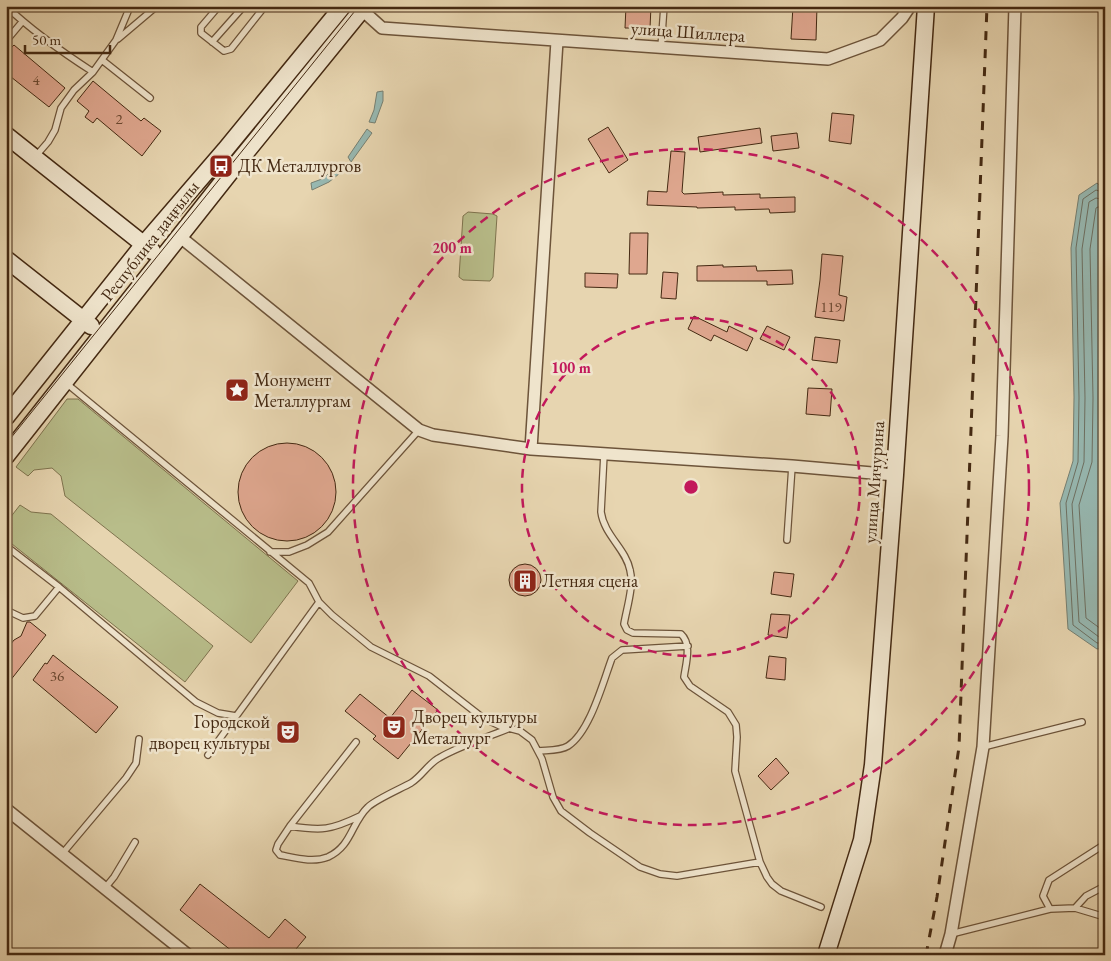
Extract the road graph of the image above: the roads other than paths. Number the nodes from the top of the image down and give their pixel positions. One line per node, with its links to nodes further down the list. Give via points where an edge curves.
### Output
1 (6, 6): 13 (lane)
2 (133, 6): 14 (lane)
3 (157, 6): 14 (lane)
4 (219, 6): 17 (lane, via 201,27 201,32)
5 (244, 6): 17 (lane)
6 (266, 6): 17 (lane, via 230,49 224,51)
7 (343, 6): 25 (main road, Республика даңғылы, via 226,150)
8 (664, 6): 18 (lane)
9 (910, 6): 18 (street, улица Шиллера, via 880,40 828,59)
10 (926, 6): 37 (main road, улица Мичурина)
11 (1015, 6): 50 (street, via 1002,436)
12 (364, 8): 16 (street, улица Шиллера, via 382,28); 24 (main road, Республика даңғылы)
13 (22, 22): 15 (lane); 20 (lane)
14 (116, 40): 19 (lane)
15 (6, 41)
16 (557, 41): 18 (street, улица Шиллера); 33 (street)
17 (212, 42)
18 (661, 48)
19 (102, 60): 20 (lane); 21 (lane)
20 (93, 72): 23 (lane, via 61,108 55,130)
21 (150, 98)
22 (6, 135): 23 (main road)
23 (35, 158): 25 (main road)
24 (179, 236): 26 (main road, Республика даңғылы); 32 (street)
25 (144, 244): 26 (main road); 28 (main road, Республика даңғылы)
26 (162, 258): 29 (main road, Республика даңғылы)
27 (6, 259): 28 (main road)
28 (84, 320): 29 (main road); 31 (main road, Республика даңғылы)
29 (101, 335): 30 (main road, Республика даңғылы)
30 (64, 382): 35 (main road, Республика даңғылы); 40 (lane)
31 (6, 417)
32 (419, 430): 33 (street, via 447,438); 40 (lane, via 328,532 289,552)
33 (531, 449): 34 (street)
34 (604, 454): 36 (street); 44 (lane, via 602,521 630,570 624,624 633,633 681,634)
35 (6, 456)
36 (792, 466): 37 (street); 38 (lane)
37 (895, 475): 68 (main road, улица Мичурина, via 870,784 862,840)
38 (787, 540)
39 (6, 546): 41 (lane)
40 (270, 552): 42 (lane, via 309,583)
41 (59, 587): 43 (lane, via 35,616 23,618); 45 (lane, via 196,702 218,713)
42 (319, 602): 45 (lane); 47 (lane, via 371,647 429,676 483,718)
43 (6, 610)
44 (688, 646): 51 (lane, via 616,653 588,723 576,739 561,749); 59 (lane, via 686,681 728,712 736,724 735,770)
45 (236, 716): 52 (lane)
46 (1082, 722): 50 (lane)
47 (510, 728): 51 (lane, via 532,740); 54 (lane, via 440,757 415,780 369,806)
48 (139, 739): 58 (lane, via 136,763 126,778)
49 (356, 742): 55 (lane)
50 (984, 747): 66 (street)
51 (538, 751): 59 (lane, via 553,797 561,810 640,867 677,876)
52 (208, 754)
53 (6, 808): 58 (street)
54 (360, 816): 55 (lane, via 325,829); 55 (lane, via 342,848 316,861 280,855 276,850)
55 (290, 826)
56 (135, 842): 61 (lane)
57 (1105, 844): 64 (lane, via 1049,880 1043,896)
58 (62, 854): 61 (street)
59 (760, 862): 62 (lane, via 772,884 781,891)
60 (1105, 886): 63 (lane, via 1086,896)
61 (105, 888): 67 (street)
62 (821, 907)
63 (1074, 908): 64 (lane); 65 (lane)
64 (1050, 909): 66 (lane)
65 (1105, 917)
66 (951, 934): 69 (street)
67 (188, 955)
68 (826, 955)
69 (945, 955)

